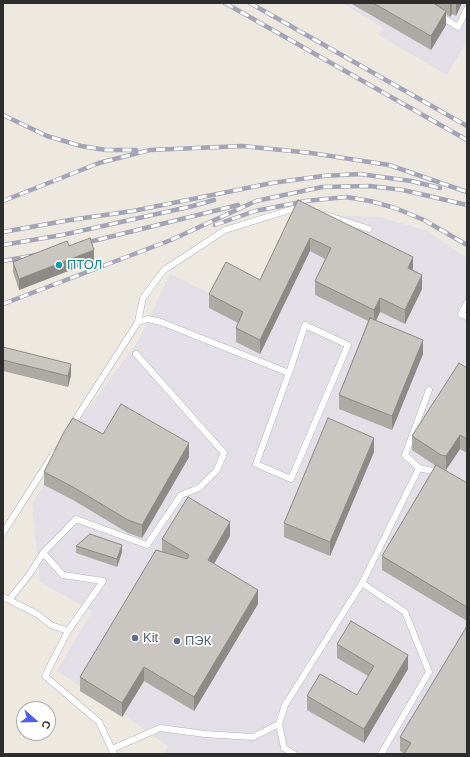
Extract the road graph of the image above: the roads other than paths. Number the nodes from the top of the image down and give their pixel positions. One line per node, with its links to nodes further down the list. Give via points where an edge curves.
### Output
1 (467, 9): 2 (lane, via 458,27)
2 (432, 11)
3 (306, 209): 8 (lane, via 299,206 224,230 164,270 143,298)
4 (320, 213): 5 (lane)
5 (368, 229)
6 (467, 303): 7 (lane, via 461,314)
7 (467, 317)
8 (138, 322): 10 (lane, via 148,319 161,322); 12 (lane)
9 (136, 354): 17 (lane, via 224,453 217,470 199,488 181,495 147,545 76,520)
10 (289, 373): 10 (lane, via 305,325 348,345 291,479 256,464)
11 (429, 390): 14 (lane, via 405,455)
12 (70, 427)
13 (58, 447): 16 (lane)
14 (419, 468): 15 (lane); 18 (lane)
15 (447, 475)
16 (3, 533)
17 (43, 554): 20 (lane); 21 (lane, via 63,575 103,581)
18 (362, 583): 22 (lane, via 285,705); 25 (lane, via 405,612 429,672)
19 (3, 597): 20 (lane)
20 (9, 600): 21 (lane, via 37,614 51,626)
21 (68, 631): 23 (lane, via 45,676 99,722)
22 (279, 724): 23 (lane, via 252,737 160,728); 24 (lane, via 284,748)
23 (113, 751)
24 (294, 754)
25 (381, 754)

